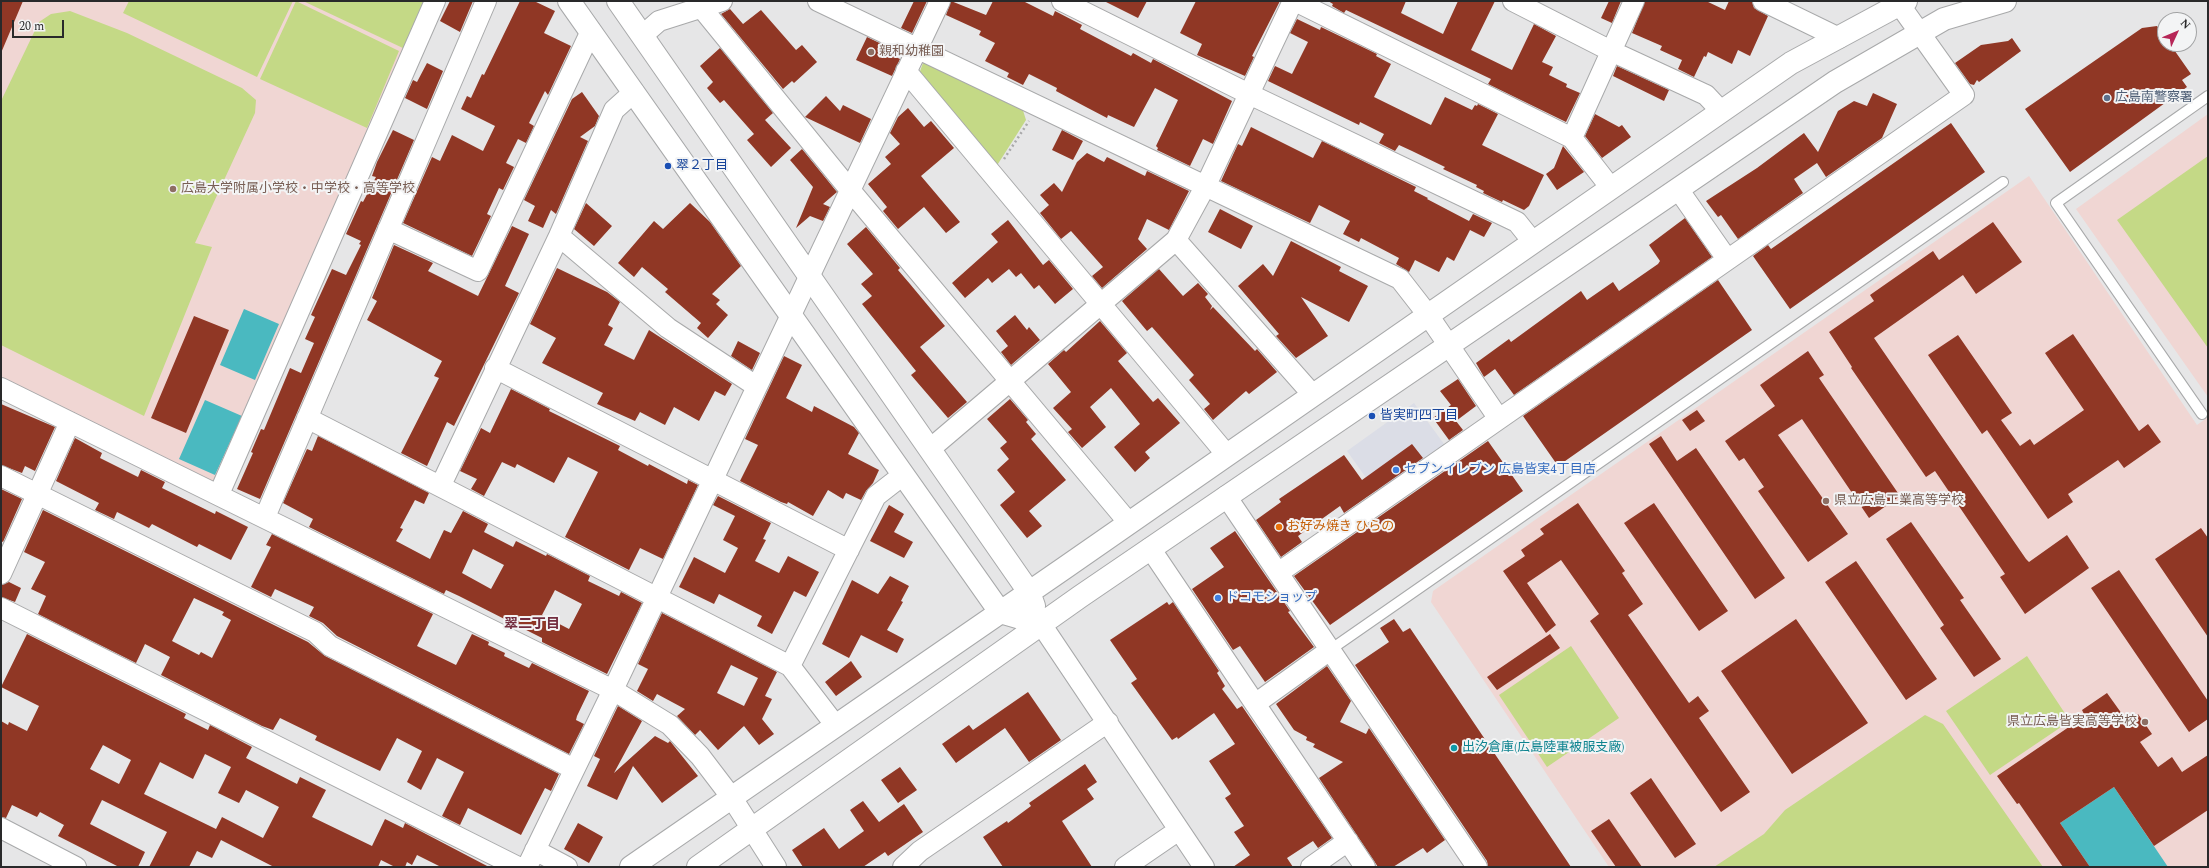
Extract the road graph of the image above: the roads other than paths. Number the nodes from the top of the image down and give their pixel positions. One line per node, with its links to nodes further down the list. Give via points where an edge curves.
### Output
1 (435, 1): 61 (street)
2 (486, 1): 35 (street)
3 (569, 1): 18 (street)
4 (618, 1): 20 (street)
5 (669, 1): 17 (street)
6 (722, 1): 16 (street)
7 (818, 1): 22 (street)
8 (940, 1): 22 (street)
9 (1062, 1): 26 (street)
10 (1294, 1): 26 (street); 29 (street)
11 (1513, 1): 23 (street)
12 (1634, 1): 23 (street)
13 (1763, 1): 21 (street)
14 (2005, 1): 19 (street, via 1944,19)
15 (1901, 2): 19 (street); 21 (street)
16 (699, 4): 17 (street); 34 (street)
17 (659, 21): 20 (street)
18 (591, 31): 25 (street); 35 (street, via 478,271)
19 (1918, 32): 33 (street, via 1835,82); 39 (street, via 1964,95)
20 (642, 36): 40 (street)
21 (1839, 38): 28 (street, via 1791,63)
22 (917, 49): 24 (street); 31 (street)
23 (1611, 51): 28 (street, via 1706,94); 29 (street)
24 (906, 71): 34 (street); 41 (street)
25 (634, 92): 36 (street, via 614,110); 42 (street)
26 (1249, 94): 31 (street); 38 (street, via 1517,222)
27 (2208, 96): 50 (lane, via 2056,202)
28 (1721, 111): 32 (street)
29 (1572, 138): 32 (street)
30 (2003, 182): 74 (lane)
31 (1206, 185): 37 (street); 43 (street, via 1400,279)
32 (1611, 188): 38 (street)
33 (1678, 189): 39 (street); 44 (street)
34 (850, 190): 40 (street); 46 (street)
35 (388, 229): 51 (street)
36 (559, 236): 45 (street); 47 (street, via 668,328)
37 (1176, 240): 41 (street); 49 (street)
38 (1533, 242): 43 (street)
39 (1727, 259): 52 (street)
40 (810, 276): 42 (street); 54 (street)
41 (1101, 303): 46 (street); 55 (street)
42 (790, 313): 47 (street); 56 (street)
43 (1428, 315): 44 (street); 49 (street)
44 (1448, 345): 52 (street); 62 (street)
45 (495, 368): 58 (street); 59 (street)
46 (1010, 381): 54 (street); 64 (street)
47 (756, 386): 58 (street)
48 (1, 388): 53 (street)
49 (1313, 395): 55 (street)
50 (2202, 414)
51 (307, 418): 59 (street); 63 (street)
52 (1499, 419): 68 (street)
53 (70, 422): 60 (street); 61 (street)
54 (930, 449): 69 (street)
55 (1227, 455): 64 (street)
56 (903, 475): 66 (street, via 876,496); 72 (street)
57 (1, 476): 60 (street)
58 (712, 478): 66 (street); 70 (street)
59 (441, 485): 70 (street)
60 (37, 494): 67 (street); 80 (street, via 315,632 330,646)
61 (219, 494): 63 (street)
62 (1226, 496): 65 (street); 68 (street)
63 (265, 517): 76 (street)
64 (1129, 523): 69 (street)
65 (1150, 548): 73 (street); 77 (street)
66 (849, 550): 75 (street)
67 (4, 561)
68 (1278, 573): 74 (street)
69 (1029, 592): 72 (street); 73 (street)
70 (656, 598): 75 (street); 76 (street)
71 (1, 608): 89 (street)
72 (1000, 612): 73 (street); 79 (street)
73 (1041, 624): 78 (street); 83 (street)
74 (1330, 650): 77 (street); 99 (street)
75 (790, 666): 79 (street)
76 (613, 690): 80 (street); 81 (street, via 670,725 700,756)
77 (1255, 704): 85 (street)
78 (1108, 722): 84 (street); 94 (street, via 920,851)
79 (836, 726): 81 (street)
80 (574, 769): 87 (street)
81 (732, 798): 83 (street); 91 (street)
82 (1, 828): 86 (street)
83 (751, 830): 92 (street); 93 (street)
84 (1179, 830): 95 (street); 96 (street)
85 (1348, 841): 97 (street); 98 (street)
86 (42, 859): 88 (street)
87 (531, 859): 90 (street)
88 (76, 867)
89 (518, 867)
90 (567, 867)
91 (630, 867)
92 (698, 867)
93 (776, 867)
94 (903, 867)
95 (1125, 867)
96 (1204, 867)
97 (1310, 867)
98 (1365, 867)
99 (1477, 867)

